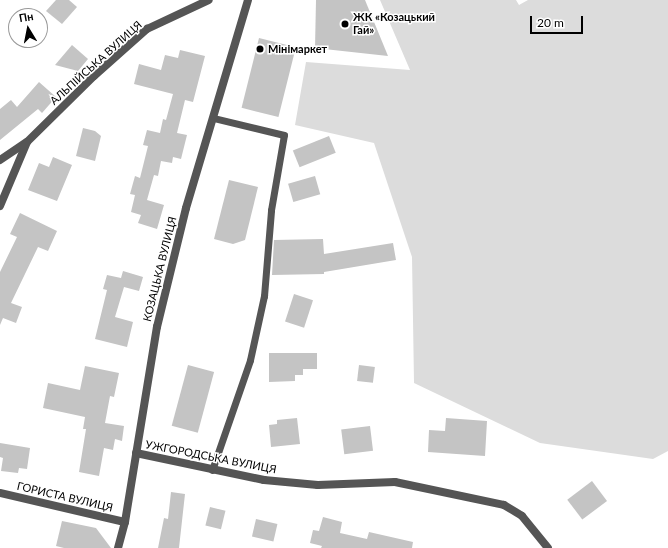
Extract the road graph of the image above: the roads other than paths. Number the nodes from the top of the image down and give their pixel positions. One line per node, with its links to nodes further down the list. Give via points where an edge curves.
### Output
1 (209, 0): 3 (street, АЛЬПІЙСЬКА ВУЛИЦЯ)
2 (248, 0): 4 (street, КОЗАЦЬКА ВУЛИЦЯ)
3 (198, 2): 5 (street, АЛЬПІЙСЬКА ВУЛИЦЯ, via 147,29 94,76)
4 (213, 118): 8 (street, КОЗАЦЬКА ВУЛИЦЯ, via 186,208 157,327); 9 (lane, via 284,135 271,210 264,296 250,360)
5 (27, 142): 6 (street, АЛЬПІЙСЬКА ВУЛИЦЯ); 7 (street, АЛЬПІЙСЬКА ВУЛИЦЯ)
6 (0, 160)
7 (0, 206)
8 (136, 453): 9 (street, УЖГОРОДСЬКА ВУЛИЦЯ); 11 (street, КОЗАЦЬКА ВУЛИЦЯ)
9 (212, 470): 13 (street, УЖГОРОДСЬКА ВУЛИЦЯ, via 264,480 318,485 395,482 504,505 522,516)
10 (0, 493): 11 (street, ГОРИСТА ВУЛИЦЯ)
11 (125, 522): 12 (street, КОЗАЦЬКА ВУЛИЦЯ)
12 (118, 548)
13 (548, 548)

